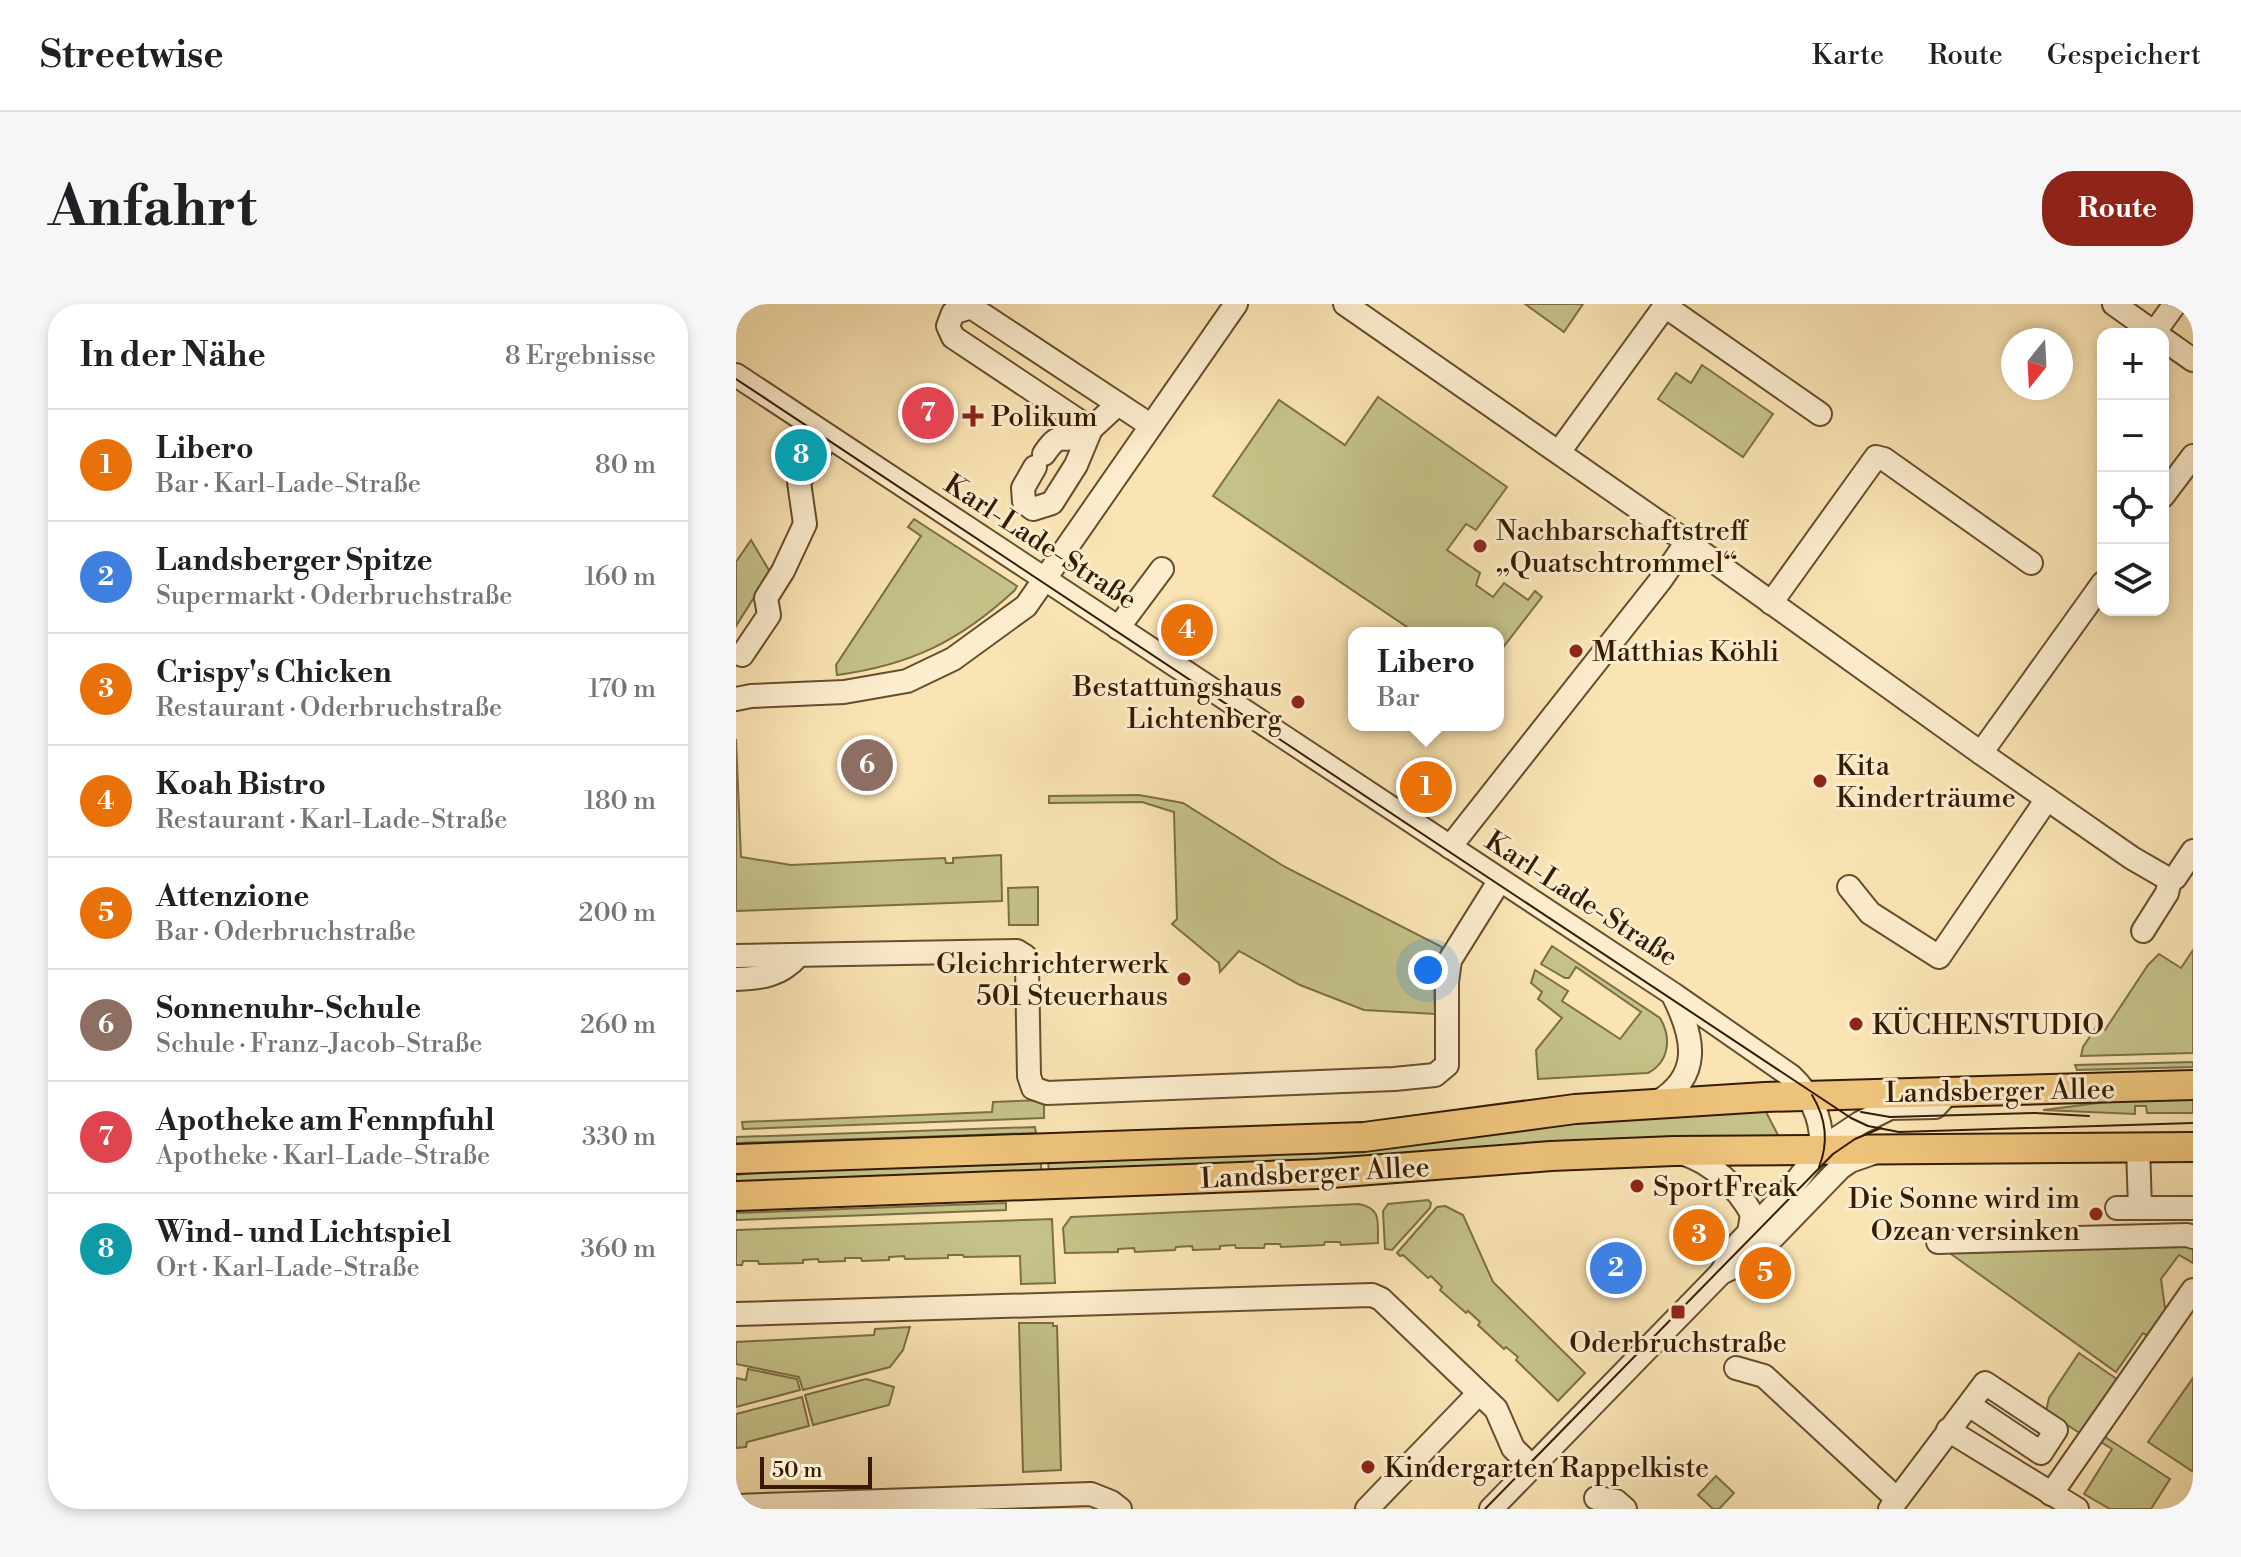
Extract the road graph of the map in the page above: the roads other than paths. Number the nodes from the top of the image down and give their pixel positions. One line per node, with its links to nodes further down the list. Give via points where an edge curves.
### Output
1 (1236, 304): 12 (street)
2 (1346, 304): 15 (street)
3 (2175, 304): 6 (street)
4 (2117, 305): 5 (street)
5 (2148, 328)
6 (2162, 328)
7 (2169, 343): 8 (street)
8 (2193, 360)
9 (736, 375): 14 (street, Karl-Lade-Straße)
10 (1118, 404): 12 (street); 13 (street); 13 (street, via 971,307 953,313 948,326 953,337)
11 (1820, 414): 15 (street, via 1665,306)
12 (1150, 425): 21 (street)
13 (1091, 429): 13 (street, via 1052,503 1033,509 1024,502 1023,488 1051,443)
14 (828, 437): 21 (street, Karl-Lade-Straße); 25 (street, via 799,482 805,524 766,598 769,615)
15 (1559, 452): 18 (street)
16 (2193, 456): 17 (street)
17 (2169, 488)
18 (1687, 542): 23 (street); 29 (street)
19 (2031, 563): 23 (street, via 1876,457)
20 (1162, 569): 24 (street)
21 (1043, 578): 24 (street, Karl-Lade-Straße); 26 (street, via 1026,606 973,646 921,675 869,688)
22 (2097, 591): 27 (street)
23 (1771, 603): 27 (street)
24 (1118, 628): 29 (street, Karl-Lade-Straße)
25 (742, 655)
26 (736, 699)
27 (1981, 753): 28 (street)
28 (2047, 799): 32 (street); 33 (street, via 1939,957 1870,913)
29 (1450, 847): 31 (street, Karl-Lade-Straße)
30 (2193, 851): 32 (street)
31 (1500, 880): 36 (street, via 1450,960 1447,1065 1435,1075 1047,1093 1033,1088 1029,1076 1037,1018 1025,956 1017,951); 38 (street, Karl-Lade-Straße)
32 (2170, 880): 34 (street)
33 (1849, 887)
34 (2143, 931)
35 (736, 956): 36 (street)
36 (798, 956): 37 (street, via 778,973)
37 (736, 979)
38 (1673, 994): 41 (street, Karl-Lade-Straße, via 1791,1076); 42 (street, Karl-Lade-Straße, via 1689,1027 1690,1056 1673,1094)
39 (2193, 1085): 40 (main road, Landsberger Allee)
40 (1950, 1091): 41 (main road, Landsberger Allee); 43 (street, via 1935,1107 1890,1108)
41 (1808, 1096): 42 (main road, Landsberger Allee); 43 (street, Landsberger Allee); 47 (street, via 1820,1123)
42 (1656, 1103): 49 (main road, Landsberger Allee, via 1364,1137)
43 (1853, 1128): 46 (street, Landsberger Allee); 47 (street)
44 (2138, 1147): 45 (main road, Landsberger Allee); 46 (main road, Landsberger Allee); 51 (street, via 2128,1208)
45 (2193, 1147)
46 (1894, 1148): 47 (main road, Landsberger Allee); 55 (street, via 1840,1168 1754,1257)
47 (1821, 1149): 48 (main road, Landsberger Allee); 52 (street)
48 (1674, 1151): 50 (main road, Landsberger Allee, via 1318,1174); 52 (street, via 1714,1168 1740,1196 1752,1214)
49 (736, 1159)
50 (736, 1196)
51 (2193, 1208)
52 (1749, 1233): 55 (street)
53 (2193, 1237): 54 (street)
54 (1938, 1242)
55 (1721, 1273): 62 (street)
56 (2193, 1290): 63 (street)
57 (736, 1314): 59 (street, via 1362,1294 1381,1299)
58 (1736, 1368): 66 (street, via 1764,1376)
59 (1479, 1393): 62 (street, via 1496,1409 1513,1448); 69 (street)
60 (1969, 1405): 60 (street, via 2041,1453 2056,1430 1985,1383); 61 (street)
61 (1948, 1430): 63 (street); 66 (street)
62 (1532, 1467): 70 (street)
63 (2051, 1494): 72 (street)
64 (1596, 1498): 71 (street, via 1616,1501)
65 (1029, 1502): 67 (street); 68 (street, via 1091,1494)
66 (1894, 1504)
67 (736, 1506)
68 (1120, 1509)
69 (1367, 1509)
70 (1491, 1509)
71 (1625, 1509)
72 (2077, 1509)

